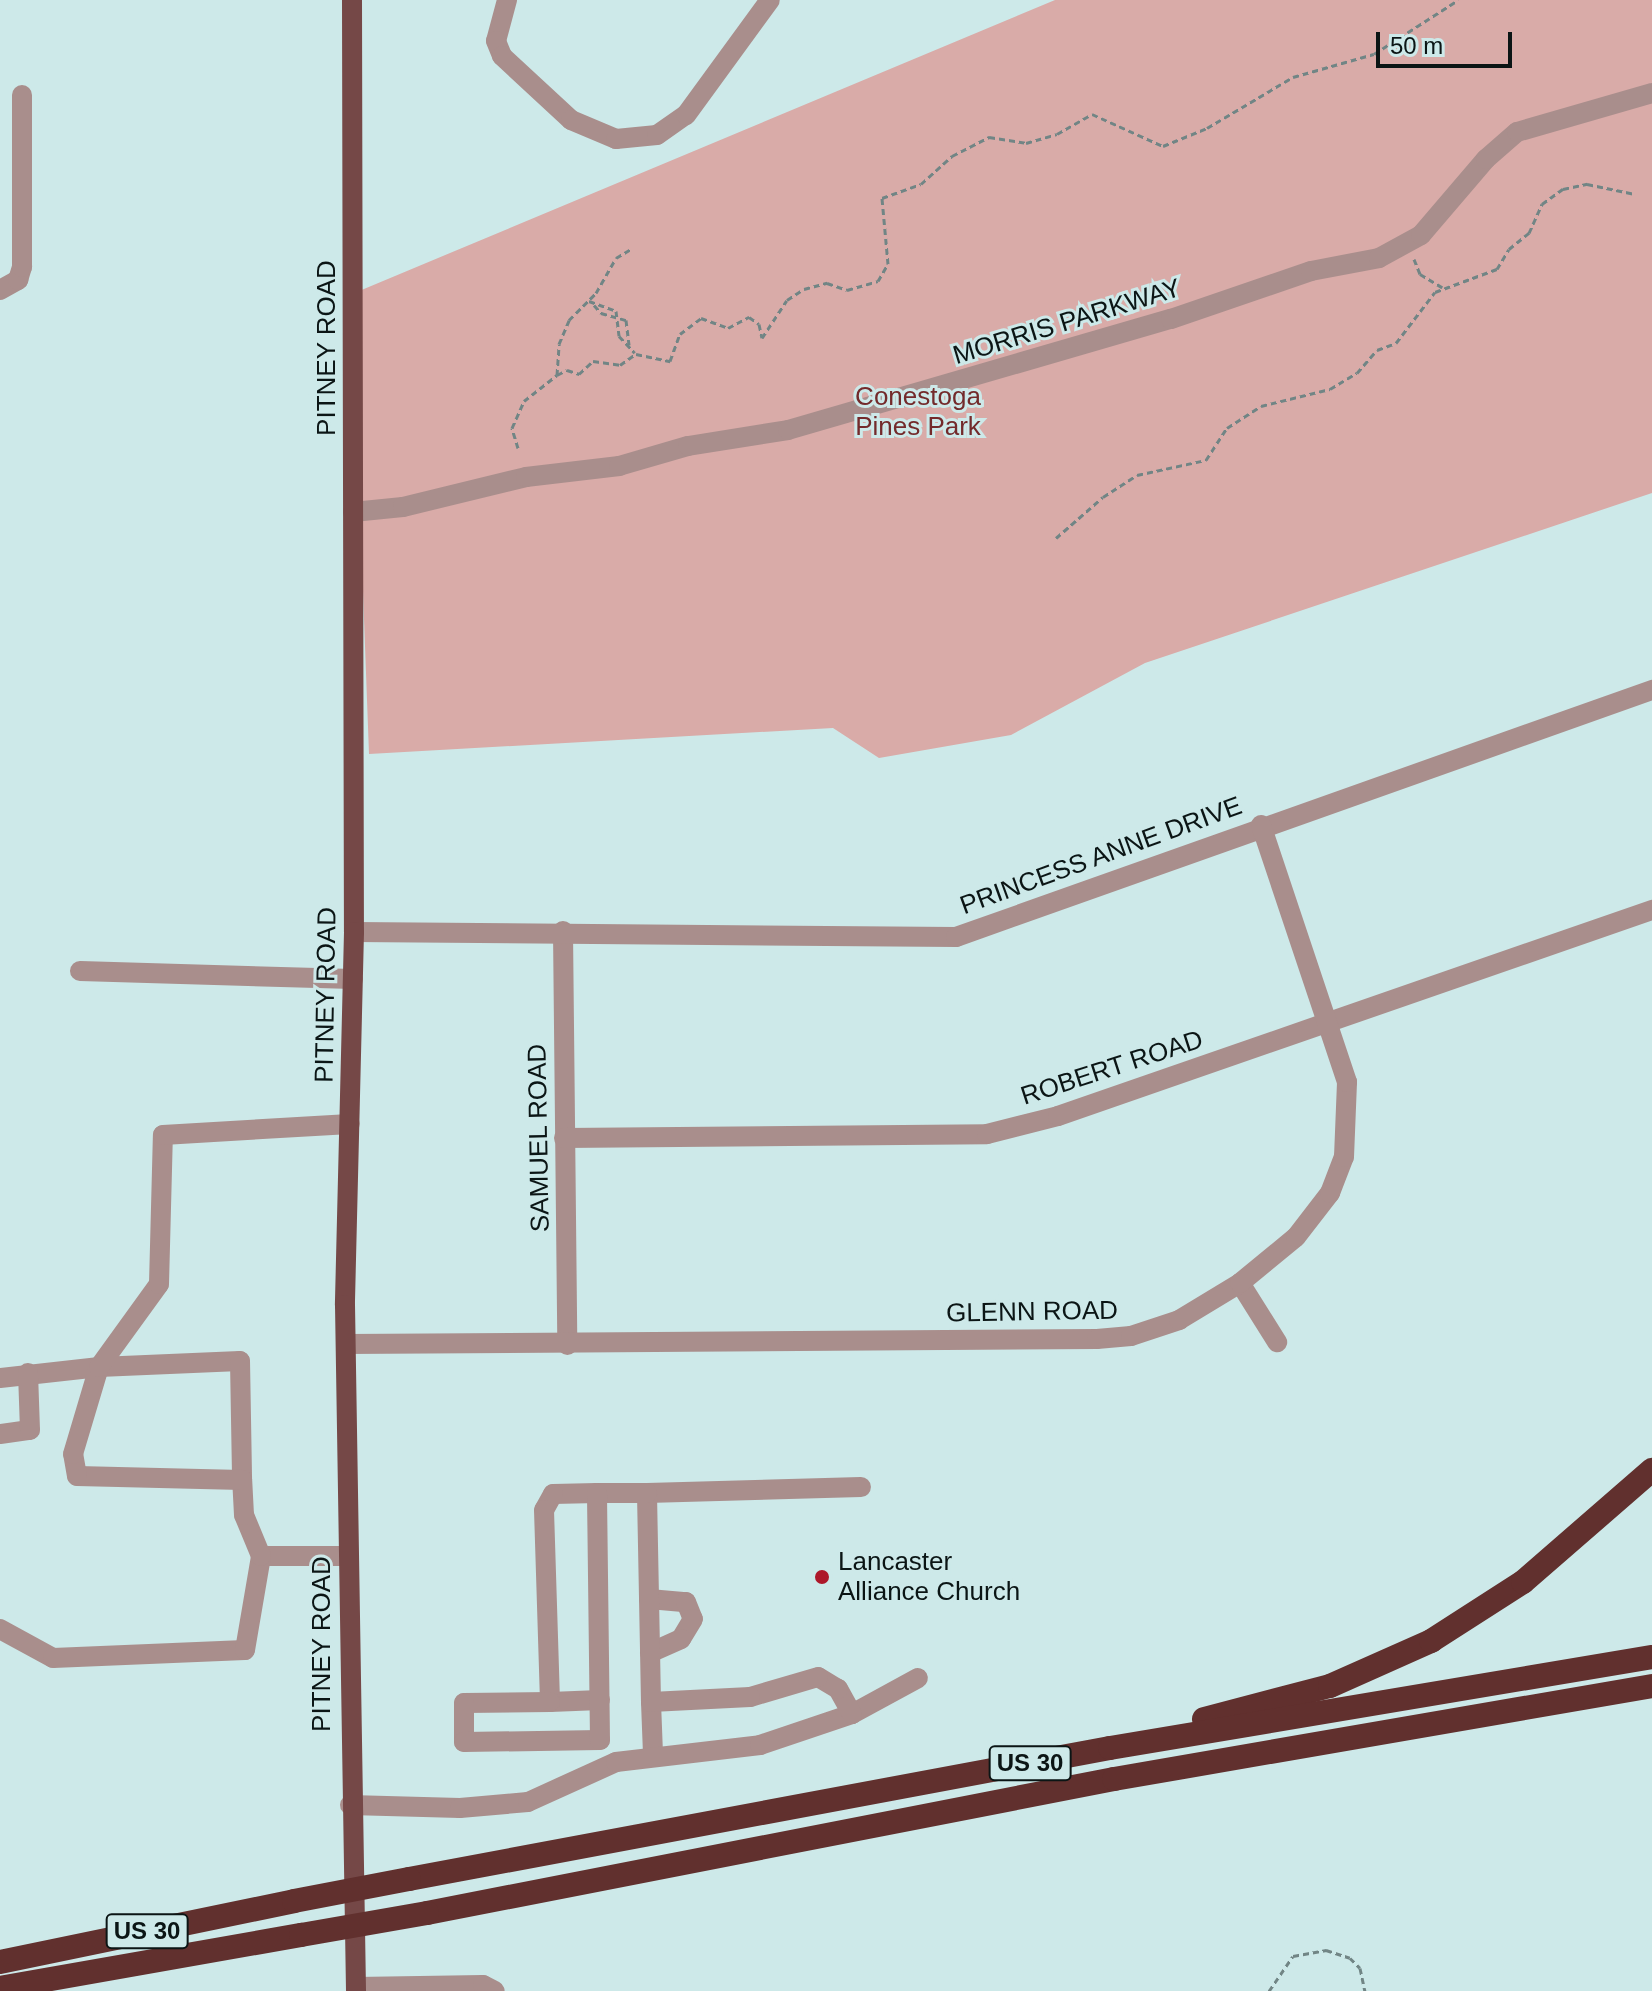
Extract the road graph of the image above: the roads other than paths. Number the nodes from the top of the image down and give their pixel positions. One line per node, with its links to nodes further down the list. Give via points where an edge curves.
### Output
1 (352, 0): 7 (main road, PITNEY ROAD)
2 (507, 0): 3 (street, via 496,41 502,56 571,120 616,139 657,135 686,115)
3 (770, 0)
4 (1652, 93): 7 (street, MORRIS PARKWAY, via 1517,132 1408,244 1379,258 1311,271 1171,319 788,430 688,446 619,466 526,477 403,507)
5 (22, 95): 6 (street, via 22,267 18,280)
6 (0, 290)
7 (353, 512): 12 (main road, PITNEY ROAD)
8 (1652, 690): 9 (street, PRINCESS ANNE DRIVE)
9 (1261, 825): 11 (street, PRINCESS ANNE DRIVE, via 956,937); 15 (street, GLENN ROAD)
10 (1652, 910): 15 (street, ROBERT ROAD)
11 (563, 931): 12 (street, PRINCESS ANNE DRIVE); 17 (street, SAMUEL ROAD)
12 (354, 932): 14 (main road, PITNEY ROAD)
13 (80, 971): 14 (street)
14 (353, 979): 16 (main road, PITNEY ROAD)
15 (1328, 1022): 17 (street, ROBERT ROAD, via 1058,1116 987,1134); 18 (street, GLENN ROAD, via 1349,1095 1349,1130 1339,1172 1322,1206 1296,1237)
16 (350, 1124): 20 (main road, PITNEY ROAD); 22 (street, via 163,1135 159,1284)
17 (564, 1138): 21 (street, SAMUEL ROAD)
18 (1240, 1283): 19 (street); 21 (street, GLENN ROAD, via 1179,1320 1120,1337)
19 (1277, 1342)
20 (346, 1344): 21 (street, GLENN ROAD); 32 (main road, PITNEY ROAD)
21 (567, 1345)
22 (99, 1367): 23 (street); 27 (street, via 240,1361); 27 (street, via 73,1454 77,1476)
23 (28, 1373): 24 (street); 25 (street, via 30,1430)
24 (0, 1378)
25 (0, 1434)
26 (1652, 1470): 46 (highway, via 1503,1597 1380,1666 1274,1702)
27 (242, 1480): 31 (street, via 244,1515)
28 (861, 1487): 30 (street)
29 (597, 1493): 30 (street); 39 (street); 40 (street, via 553,1494 544,1503)
30 (647, 1493): 33 (street)
31 (261, 1556): 32 (street); 34 (street, via 245,1650 53,1658)
32 (347, 1556): 47 (main road, PITNEY ROAD)
33 (649, 1599): 35 (street); 35 (street, via 686,1602 693,1619 681,1639)
34 (0, 1629)
35 (650, 1653): 41 (street)
36 (1652, 1657): 46 (highway, US 30)
37 (918, 1678): 42 (street)
38 (1652, 1686): 49 (highway, US 30, bridge, via 1130,1776)
39 (600, 1700): 40 (street); 43 (street)
40 (550, 1702): 43 (street, via 464,1703 464,1742)
41 (651, 1702): 42 (street, via 750,1697 818,1677 838,1689); 44 (street)
42 (852, 1714): 44 (street, via 760,1745)
43 (600, 1740): 45 (street)
44 (653, 1755): 45 (street)
45 (599, 1768): 47 (street, via 528,1802 460,1808)
46 (954, 1777): 48 (highway, US 30, bridge)
47 (350, 1805): 51 (main road, PITNEY ROAD)
48 (0, 1962)
49 (115, 1969): 50 (highway, US 30); 52 (highway)
50 (0, 1988)
51 (356, 1989): 53 (street, via 483,1985)
52 (20, 1991)
53 (495, 1991)

